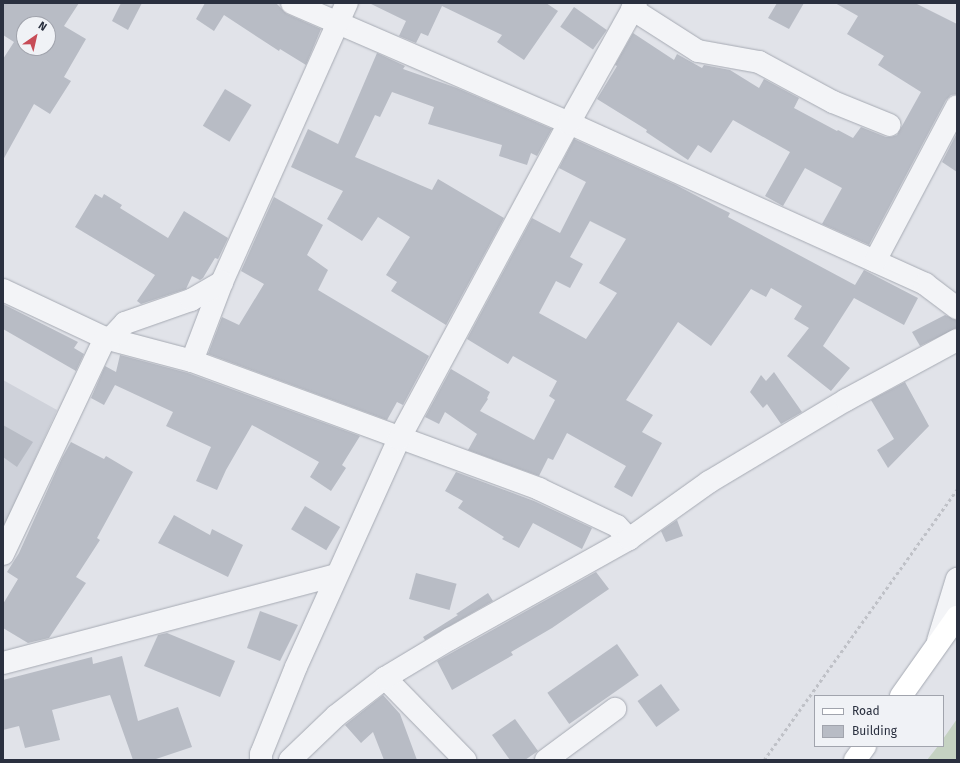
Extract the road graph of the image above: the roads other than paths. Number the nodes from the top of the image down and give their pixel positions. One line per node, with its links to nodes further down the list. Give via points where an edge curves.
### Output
1 (292, 3): 4 (street)
2 (347, 3): 4 (street)
3 (634, 6): 6 (street); 7 (street, via 698,51 759,62 833,102)
4 (339, 24): 6 (street); 9 (street)
5 (957, 106): 8 (street)
6 (568, 123): 8 (street); 15 (street)
7 (890, 125)
8 (874, 261): 11 (street, via 925,284)
9 (222, 282): 12 (street, via 190,300 125,323 112,337); 14 (street)
10 (3, 290): 12 (street)
11 (957, 308)
12 (105, 338): 14 (street); 17 (street)
13 (957, 340): 16 (street, via 846,400 708,482)
14 (192, 361): 15 (street)
15 (399, 439): 16 (street, via 539,489 617,526); 18 (street)
16 (629, 539): 23 (street)
17 (3, 554)
18 (337, 575): 22 (street); 27 (street, via 296,667 261,754)
19 (957, 579): 21 (street)
20 (957, 617): 21 (main road)
21 (936, 647): 24 (main road)
22 (3, 663)
23 (385, 678): 28 (street, via 336,716); 29 (street)
24 (902, 695)
25 (615, 709): 30 (street)
26 (864, 747): 31 (main road)
27 (261, 760)
28 (290, 760)
29 (465, 760)
30 (546, 760)
31 (855, 760)

